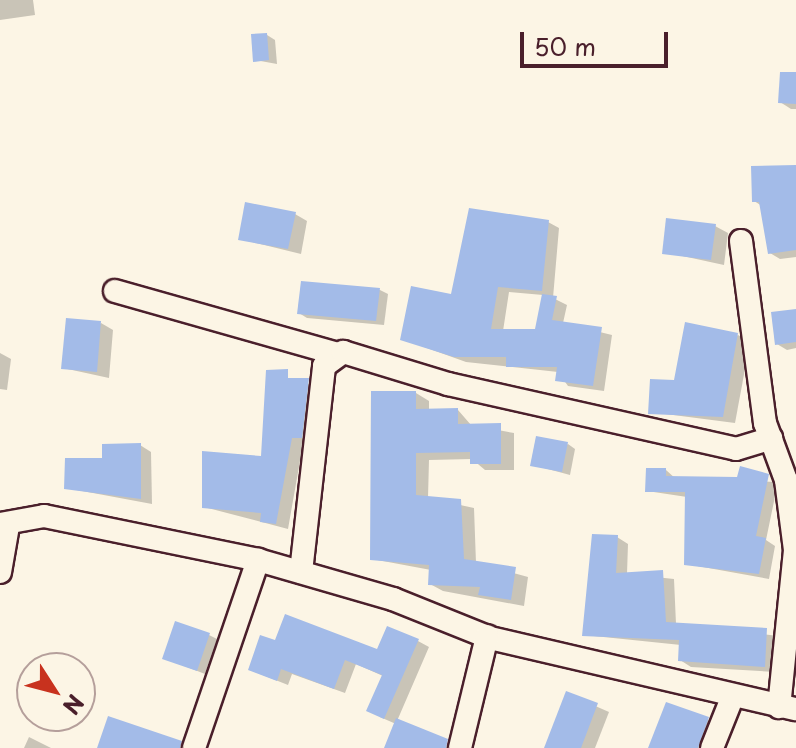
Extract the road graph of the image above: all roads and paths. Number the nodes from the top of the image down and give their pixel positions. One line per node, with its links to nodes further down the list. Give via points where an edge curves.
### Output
1 (741, 241): 4 (street)
2 (115, 291): 3 (street)
3 (337, 354): 4 (street, via 736,449); 8 (street, via 324,366)
4 (771, 438): 11 (street, via 786,480 795,550)
5 (4, 525): 6 (street, via 44,516); 7 (street)
6 (258, 560): 8 (street); 12 (street)
7 (0, 572)
8 (301, 572): 9 (street)
9 (487, 636): 10 (street); 13 (street)
10 (732, 698): 11 (street); 14 (street)
11 (788, 708)
12 (194, 748)
13 (460, 748)
14 (712, 748)

